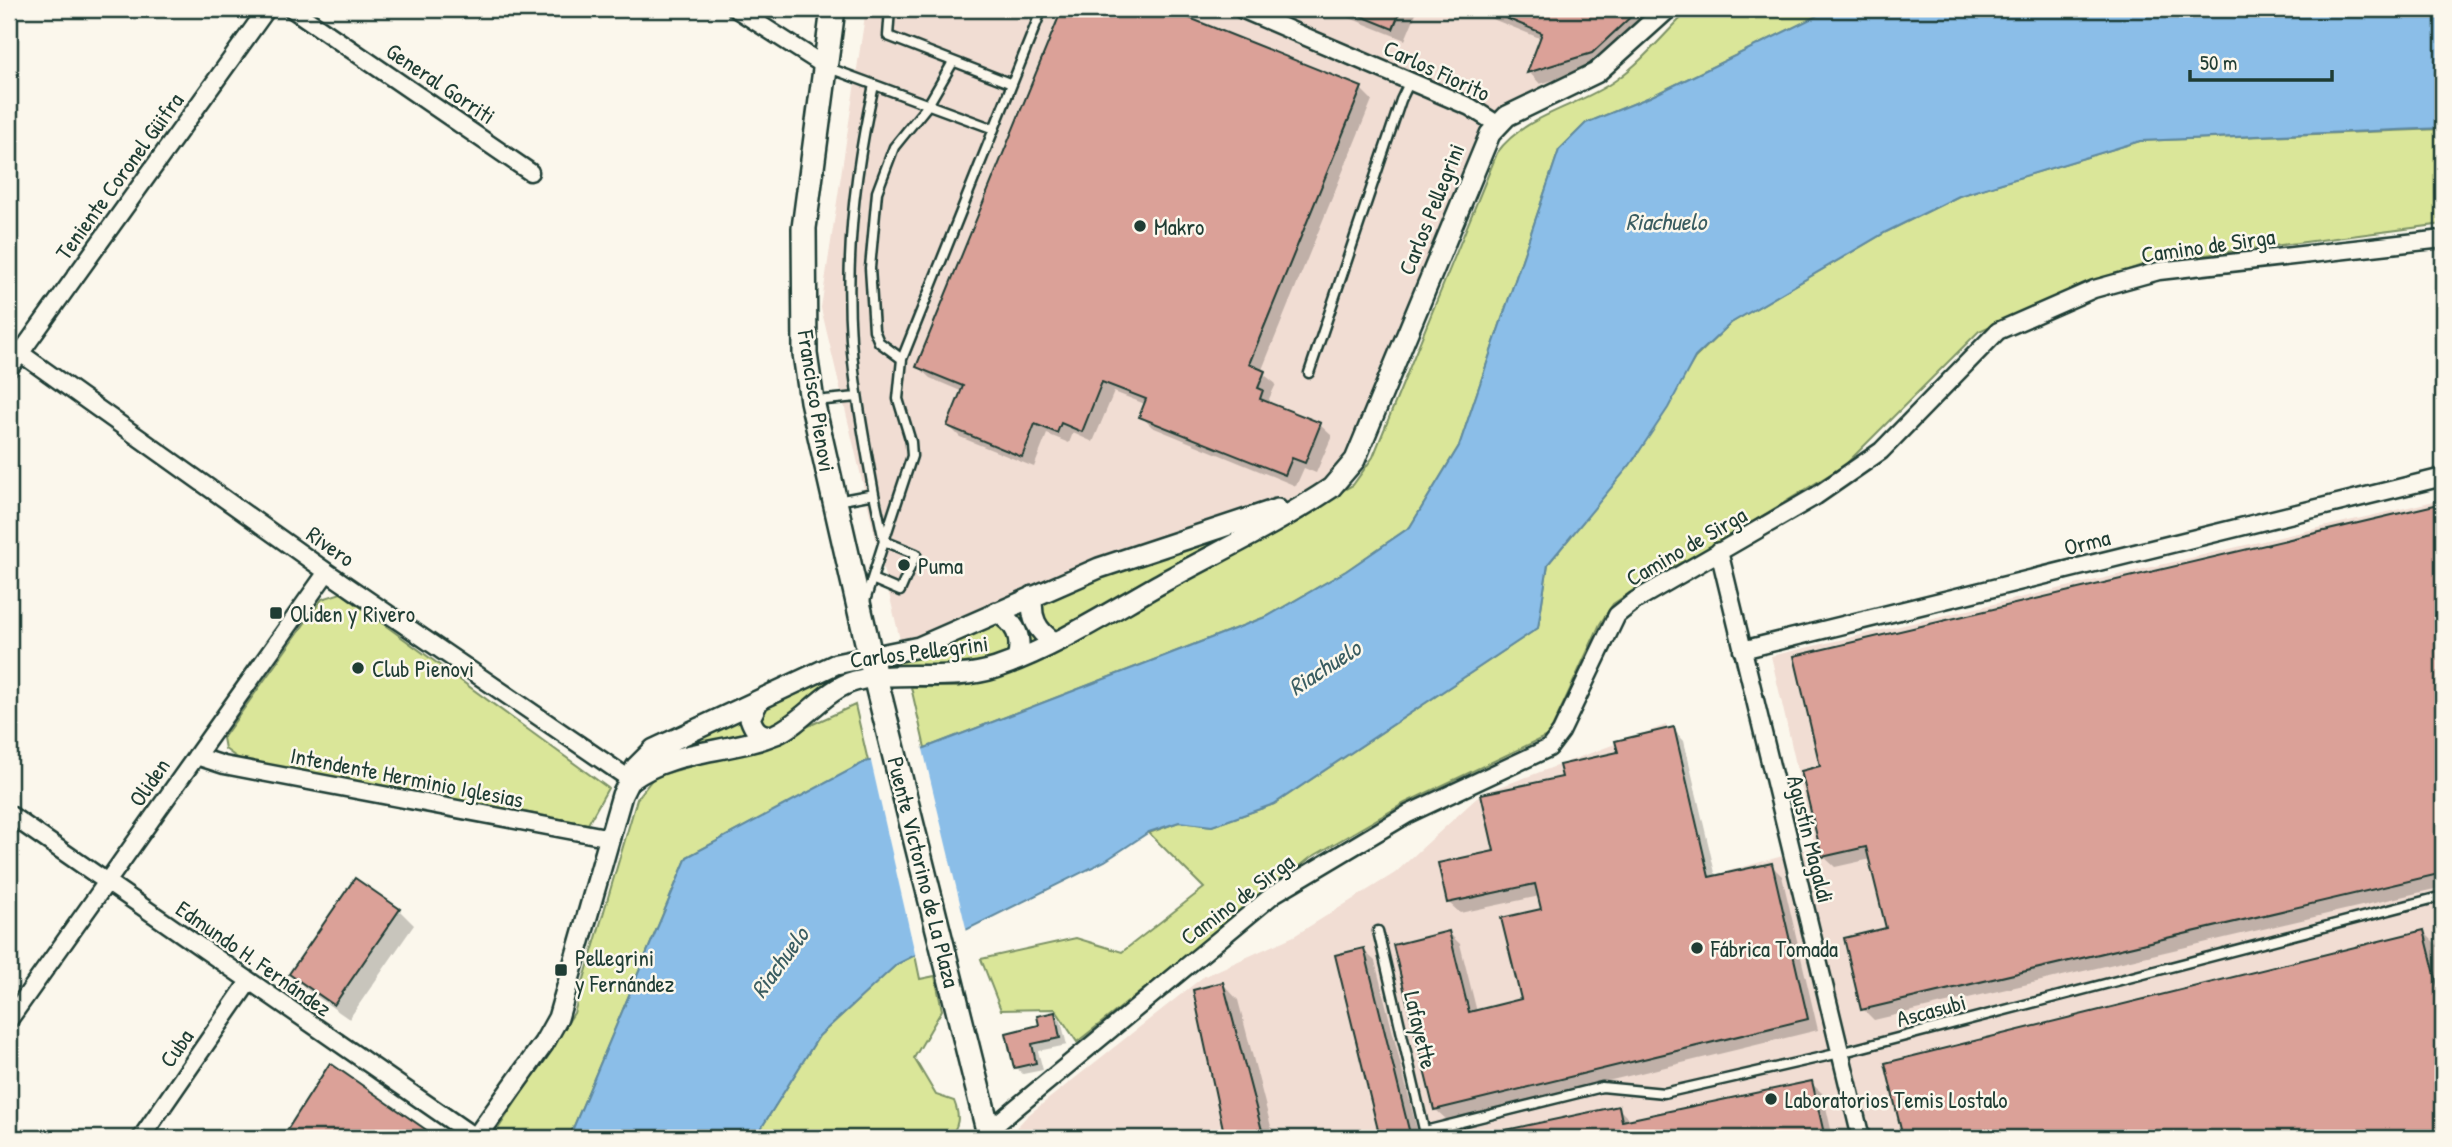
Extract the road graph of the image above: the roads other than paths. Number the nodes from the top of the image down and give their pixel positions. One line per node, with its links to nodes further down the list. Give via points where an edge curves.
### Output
1 (267, 9): 19 (street, Teniente Coronel Güifra)
2 (292, 9): 17 (street, General Gorriti)
3 (736, 9): 10 (street)
4 (833, 9): 10 (main road, Francisco Pienovi)
5 (890, 9): 9 (lane, via 888,36)
6 (1042, 9): 12 (lane)
7 (1241, 9): 11 (street, Carlos Fiorito)
8 (1667, 9): 15 (street, Carlos Pellegrini, via 1596,73)
9 (953, 62): 12 (lane); 14 (lane)
10 (825, 66): 13 (lane); 24 (main road, Francisco Pienovi, via 803,261)
11 (1410, 81): 15 (street, Carlos Fiorito); 22 (lane)
12 (1012, 84): 16 (lane)
13 (874, 85): 14 (lane); 23 (lane, via 852,211 849,280)
14 (928, 105): 16 (lane); 20 (lane, via 894,147 877,192 873,218 870,290 874,330 879,342)
15 (1497, 124): 27 (street, Carlos Pellegrini, via 1483,145 1355,460 1341,480)
16 (994, 129): 20 (lane)
17 (530, 172)
18 (2443, 239): 30 (street, Camino de Sirga, via 2159,271 2094,289 1998,331 1881,451 1806,502)
19 (14, 349): 21 (street, Teniente Coronel Güifra); 31 (street, Rivero)
20 (902, 359): 29 (lane, via 898,399 912,456)
21 (9, 369)
22 (1309, 373)
23 (857, 397): 24 (lane); 26 (lane)
24 (812, 401): 28 (main road, Francisco Pienovi)
25 (2443, 477): 37 (street, Orma)
26 (874, 494): 28 (lane); 29 (lane)
27 (1320, 495): 33 (street, Carlos Pellegrini, via 1099,568); 36 (street, Carlos Pellegrini)
28 (834, 502): 35 (main road, Francisco Pienovi)
29 (884, 541): 32 (lane); 32 (lane, via 916,554 900,591)
30 (1719, 551): 37 (street, Agustín Magaldi); 53 (street, Camino de Sirga, via 1617,615 1549,748 1408,814 1274,894)
31 (327, 572): 43 (street, Oliden); 44 (street, Rivero)
32 (872, 579): 35 (lane)
33 (1033, 596): 34 (street, Carlos Pellegrini); 36 (street, via 1034,623)
34 (997, 612): 38 (street, via 1018,631); 39 (street, Carlos Pellegrini)
35 (861, 614): 39 (main road, Francisco Pienovi)
36 (1054, 642): 38 (street, Carlos Pellegrini)
37 (1742, 650): 52 (street, Agustín Magaldi)
38 (1017, 659): 39 (street, Carlos Pellegrini, via 960,676)
39 (873, 667): 40 (street, Carlos Pellegrini, via 836,664); 41 (street, Carlos Pellegrini, via 790,727); 42 (main road, Francisco Pienovi)
40 (758, 702): 41 (street, via 752,710 753,727); 44 (street, Carlos Pellegrini, via 654,748 643,757)
41 (770, 736): 44 (street, Carlos Pellegrini, via 660,762)
42 (892, 745): 53 (main road, Puente Victorino de La Plaza)
43 (196, 755): 46 (street, Intendente Herminio Iglesias, via 224,765); 47 (street, Oliden)
44 (631, 780): 46 (street, Carlos Pellegrini, via 622,795)
45 (9, 814): 47 (street, Edmundo H. Fernández)
46 (611, 838): 56 (street, Carlos Pellegrini, via 558,1018)
47 (106, 882): 50 (street, Edmundo H. Fernández); 51 (street, Oliden)
48 (2443, 896): 52 (lane, Ascasubi)
49 (1378, 931): 54 (lane, Lafayette)
50 (248, 983): 55 (street, Cuba); 56 (street, Edmundo H. Fernández)
51 (9, 1020)
52 (1840, 1053): 54 (lane, Ascasubi, via 1664,1093 1602,1087); 57 (street, Agustín Magaldi)
53 (989, 1135)
54 (1425, 1135)
55 (141, 1138)
56 (476, 1138)
57 (1861, 1138)

